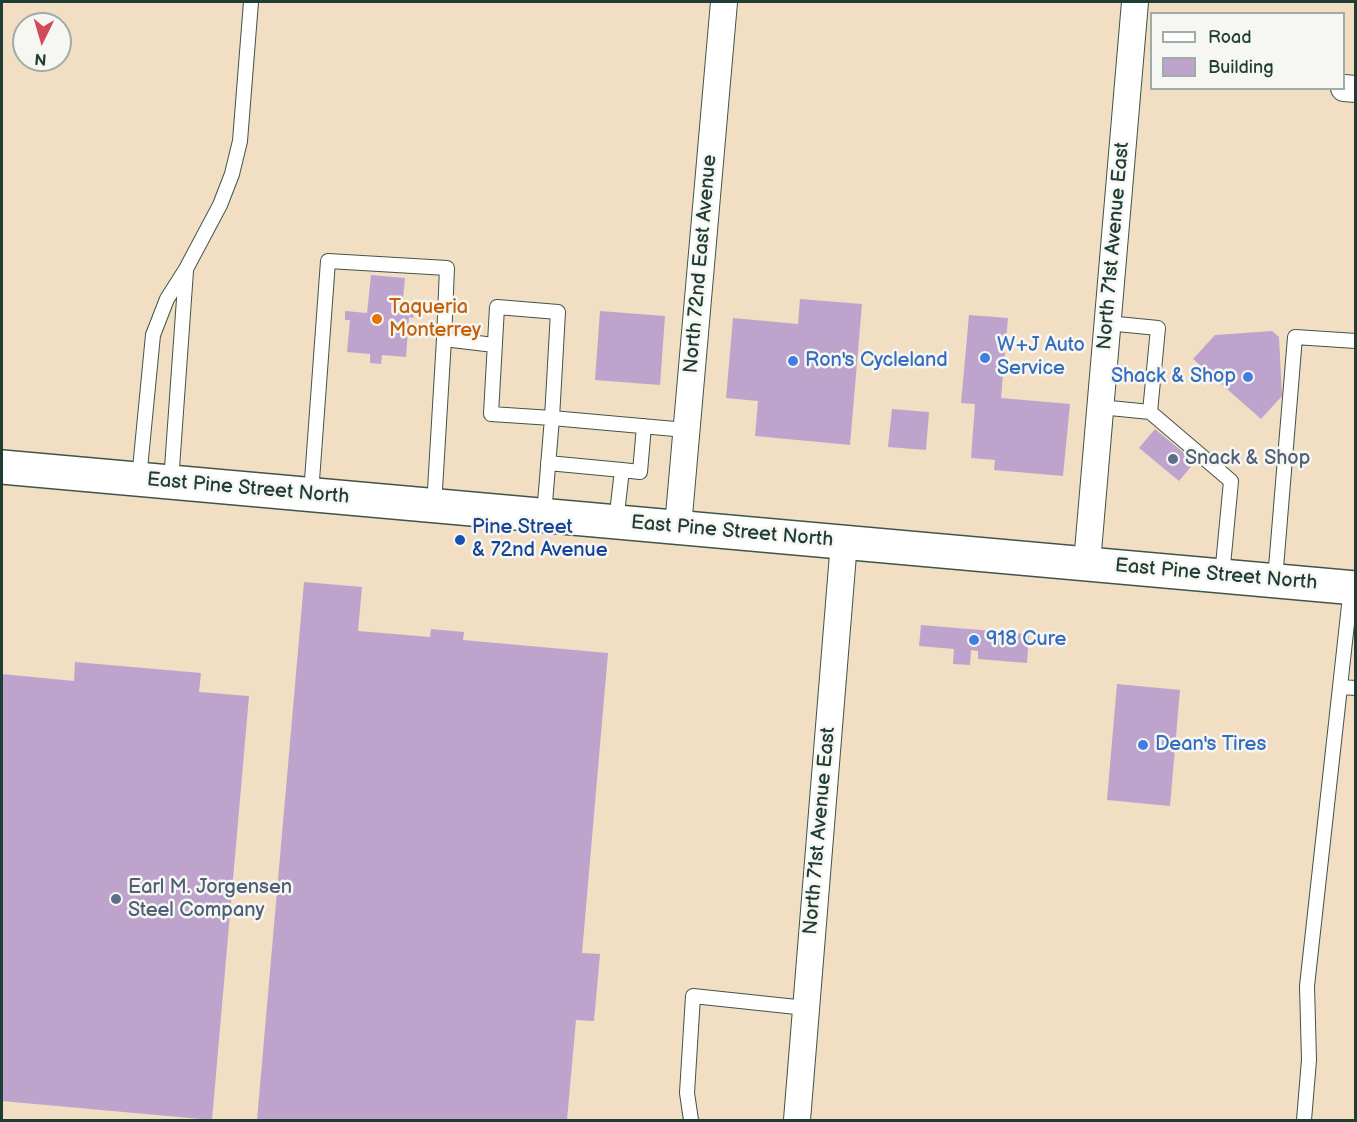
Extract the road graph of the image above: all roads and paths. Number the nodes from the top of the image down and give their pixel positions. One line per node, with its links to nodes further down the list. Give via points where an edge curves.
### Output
1 (251, 2): 5 (lane, via 240,141 232,174)
2 (724, 2): 14 (street, North 72nd East Avenue)
3 (1135, 2): 4 (street, North 71st Avenue East)
4 (1140, 71): 6 (street, North 71st Avenue East)
5 (186, 269): 18 (lane); 18 (lane, via 167,299 153,335)
6 (1107, 323): 10 (street, North 71st Avenue East); 11 (lane, via 1158,328)
7 (444, 339): 9 (lane); 19 (lane, via 447,268 328,261); 20 (lane)
8 (1356, 341): 27 (lane, via 1295,337)
9 (494, 345): 12 (lane, via 490,414); 12 (lane, via 497,307 558,312)
10 (1100, 407): 11 (lane); 25 (street, North 71st Avenue East)
11 (1150, 412): 26 (lane, via 1231,481)
12 (552, 418): 13 (lane); 15 (lane)
13 (644, 426): 14 (lane); 17 (lane, via 640,472)
14 (686, 430): 23 (street, North 72nd East Avenue)
15 (548, 463): 17 (lane); 21 (lane)
16 (2, 467): 18 (street, East Pine Street North)
17 (622, 470): 22 (lane)
18 (155, 481): 19 (street, East Pine Street North)
19 (311, 495): 20 (street, East Pine Street North)
20 (434, 506): 21 (street, East Pine Street North)
21 (544, 516): 22 (street, East Pine Street North)
22 (616, 522): 23 (street, East Pine Street North)
23 (678, 528): 24 (street, East Pine Street North)
24 (844, 542): 25 (street, East Pine Street North); 31 (street, North 71st Avenue East)
25 (1087, 563): 26 (street, East Pine Street North)
26 (1222, 576): 27 (street, East Pine Street North)
27 (1275, 580): 28 (street, East Pine Street North)
28 (1353, 587): 29 (lane)
29 (1340, 687): 30 (lane); 34 (lane, via 1307,986 1310,1060)
30 (1356, 688)
31 (806, 1008): 32 (lane, via 693,996 687,1093); 33 (street, North 71st Avenue East)
32 (691, 1120)
33 (797, 1120)
34 (1304, 1120)

